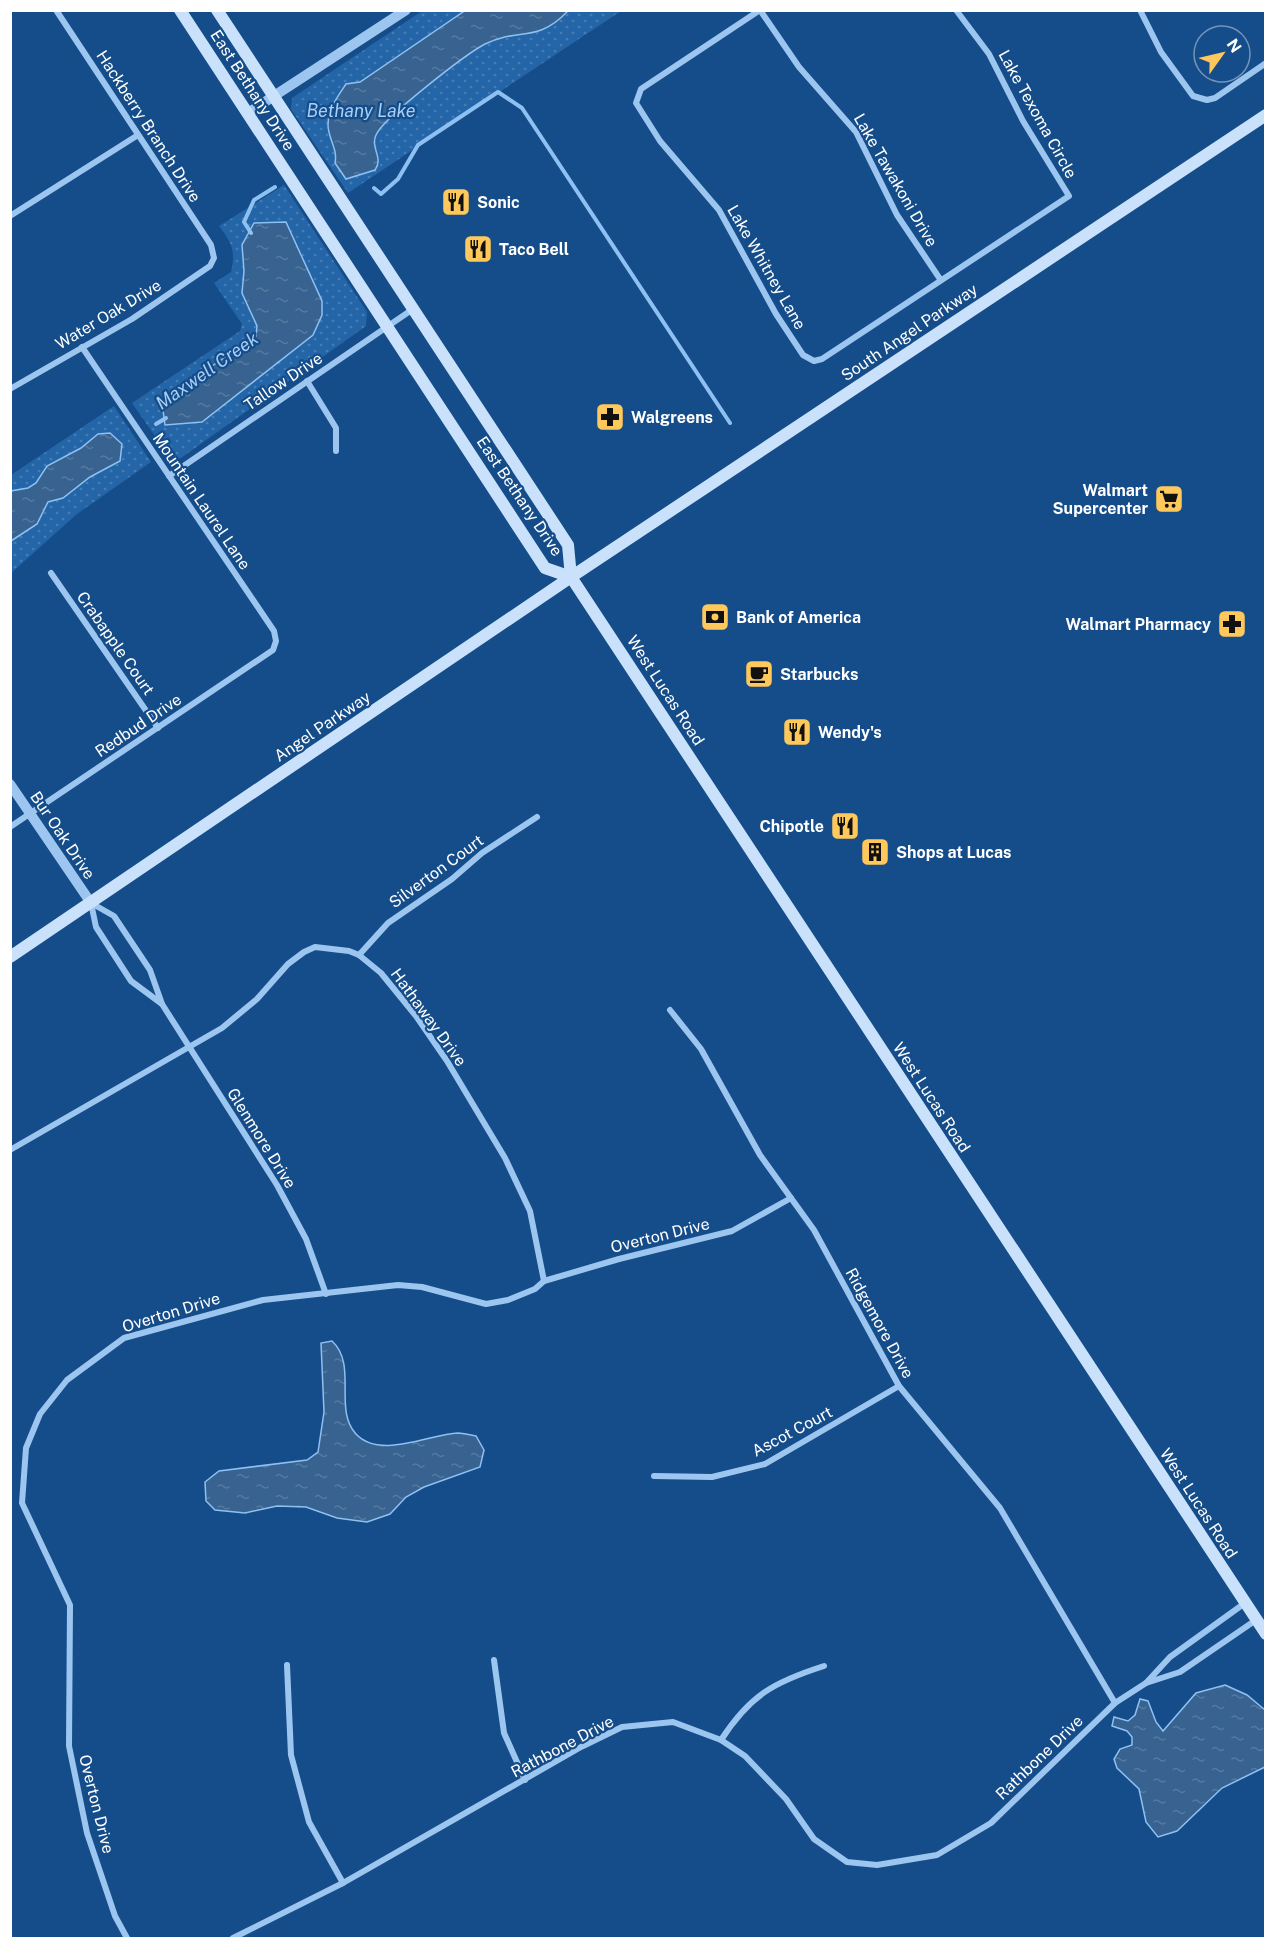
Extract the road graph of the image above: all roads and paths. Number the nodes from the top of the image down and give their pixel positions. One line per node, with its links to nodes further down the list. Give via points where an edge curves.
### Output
1 (56, 10): 12 (street, Hackberry Branch Drive)
2 (180, 10): 10 (main road, East Bethany Drive)
3 (217, 10): 9 (main road, East Bethany Drive)
4 (406, 10): 9 (street)
5 (760, 10): 15 (street, Lake Tawakoni Drive, via 799,67 856,132 897,215); 15 (street, Lake Whitney Lane, via 641,89 636,103 660,141 719,210 803,356 822,359)
6 (956, 10): 15 (street, Lake Texoma Circle, via 989,54 1023,121 1069,196)
7 (1140, 10): 8 (street, via 1161,52 1193,96 1215,98)
8 (1266, 63)
9 (274, 97): 10 (street); 16 (main road, East Bethany Drive)
10 (248, 113): 17 (main road, East Bethany Drive)
11 (1266, 115): 24 (main road, South Angel Parkway)
12 (138, 135): 13 (street); 14 (street, Hackberry Branch Drive, via 213,249)
13 (10, 216)
14 (214, 258): 18 (street, Water Oak Drive, via 210,266 132,319)
15 (940, 279)
16 (413, 309): 17 (street, Tallow Drive); 24 (main road, East Bethany Drive, via 568,545)
17 (388, 326): 19 (street, Tallow Drive); 24 (main road, East Bethany Drive, via 545,568)
18 (82, 347): 20 (street, Water Oak Drive); 22 (street, Mountain Laurel Lane)
19 (307, 381): 21 (street, via 336,428); 22 (street, Tallow Drive)
20 (10, 389)
21 (336, 451)
22 (169, 476): 25 (street, Mountain Laurel Lane, via 274,631)
23 (51, 573): 26 (street, Crabapple Court)
24 (571, 577): 31 (main road, Angel Parkway); 43 (main road, West Lucas Road)
25 (276, 641): 26 (street, Redbud Drive, via 273,650)
26 (158, 728): 28 (street, Redbud Drive)
27 (10, 784): 28 (street, Bur Oak Drive)
28 (30, 814): 30 (street, Redbud Drive); 31 (street, Bur Oak Drive)
29 (537, 817): 32 (street, Silverton Court, via 388,923)
30 (10, 827)
31 (90, 903): 33 (main road, Angel Parkway); 34 (street, Glenmore Drive, via 96,927 131,981); 34 (street, Glenmore Drive, via 114,916 150,969)
32 (359, 955): 36 (street, Hathaway Drive, via 315,947 304,952 257,999 222,1028); 39 (street, Hathaway Drive, via 381,973 416,1016 505,1158 530,1212)
33 (10, 957)
34 (162, 1004): 36 (street, Glenmore Drive)
35 (670, 1010): 38 (street, Ridgemore Drive, via 700,1049 759,1155)
36 (189, 1048): 37 (street, Hathaway Drive); 40 (street, Glenmore Drive, via 277,1185 306,1239)
37 (10, 1150)
38 (791, 1198): 39 (street, Overton Drive, via 732,1231); 41 (street, Ridgemore Drive, via 814,1230)
39 (544, 1281): 40 (street, Overton Drive, via 508,1300 486,1304 422,1287 398,1285)
40 (327, 1294): 54 (street, Overton Drive, via 263,1300 124,1338 67,1380 39,1414 26,1448 22,1503 70,1605 71,1757 87,1833 115,1916)
41 (899, 1386): 42 (street, Ascot Court, via 765,1464 712,1477); 50 (street, Ridgemore Drive, via 1000,1508)
42 (654, 1476)
43 (1245, 1604): 44 (main road, West Lucas Road); 49 (street, Rathbone Drive, via 1170,1657)
44 (1256, 1620): 45 (main road, West Lucas Road); 49 (street, Rathbone Drive, via 1180,1672)
45 (1266, 1634)
46 (494, 1660): 52 (street, via 504,1733)
47 (287, 1665): 53 (street, via 291,1755 309,1822)
48 (824, 1666): 51 (street, via 771,1686 738,1715)
49 (1146, 1683): 50 (street, Rathbone Drive)
50 (1115, 1702): 51 (street, Rathbone Drive, via 990,1823 937,1855 877,1865 847,1862 814,1839 786,1799 745,1756)
51 (722, 1740): 52 (street, Rathbone Drive, via 673,1722 622,1727)
52 (525, 1780): 53 (street, Rathbone Drive)
53 (343, 1883): 55 (street, Rathbone Drive)
54 (127, 1938)
55 (233, 1938)

